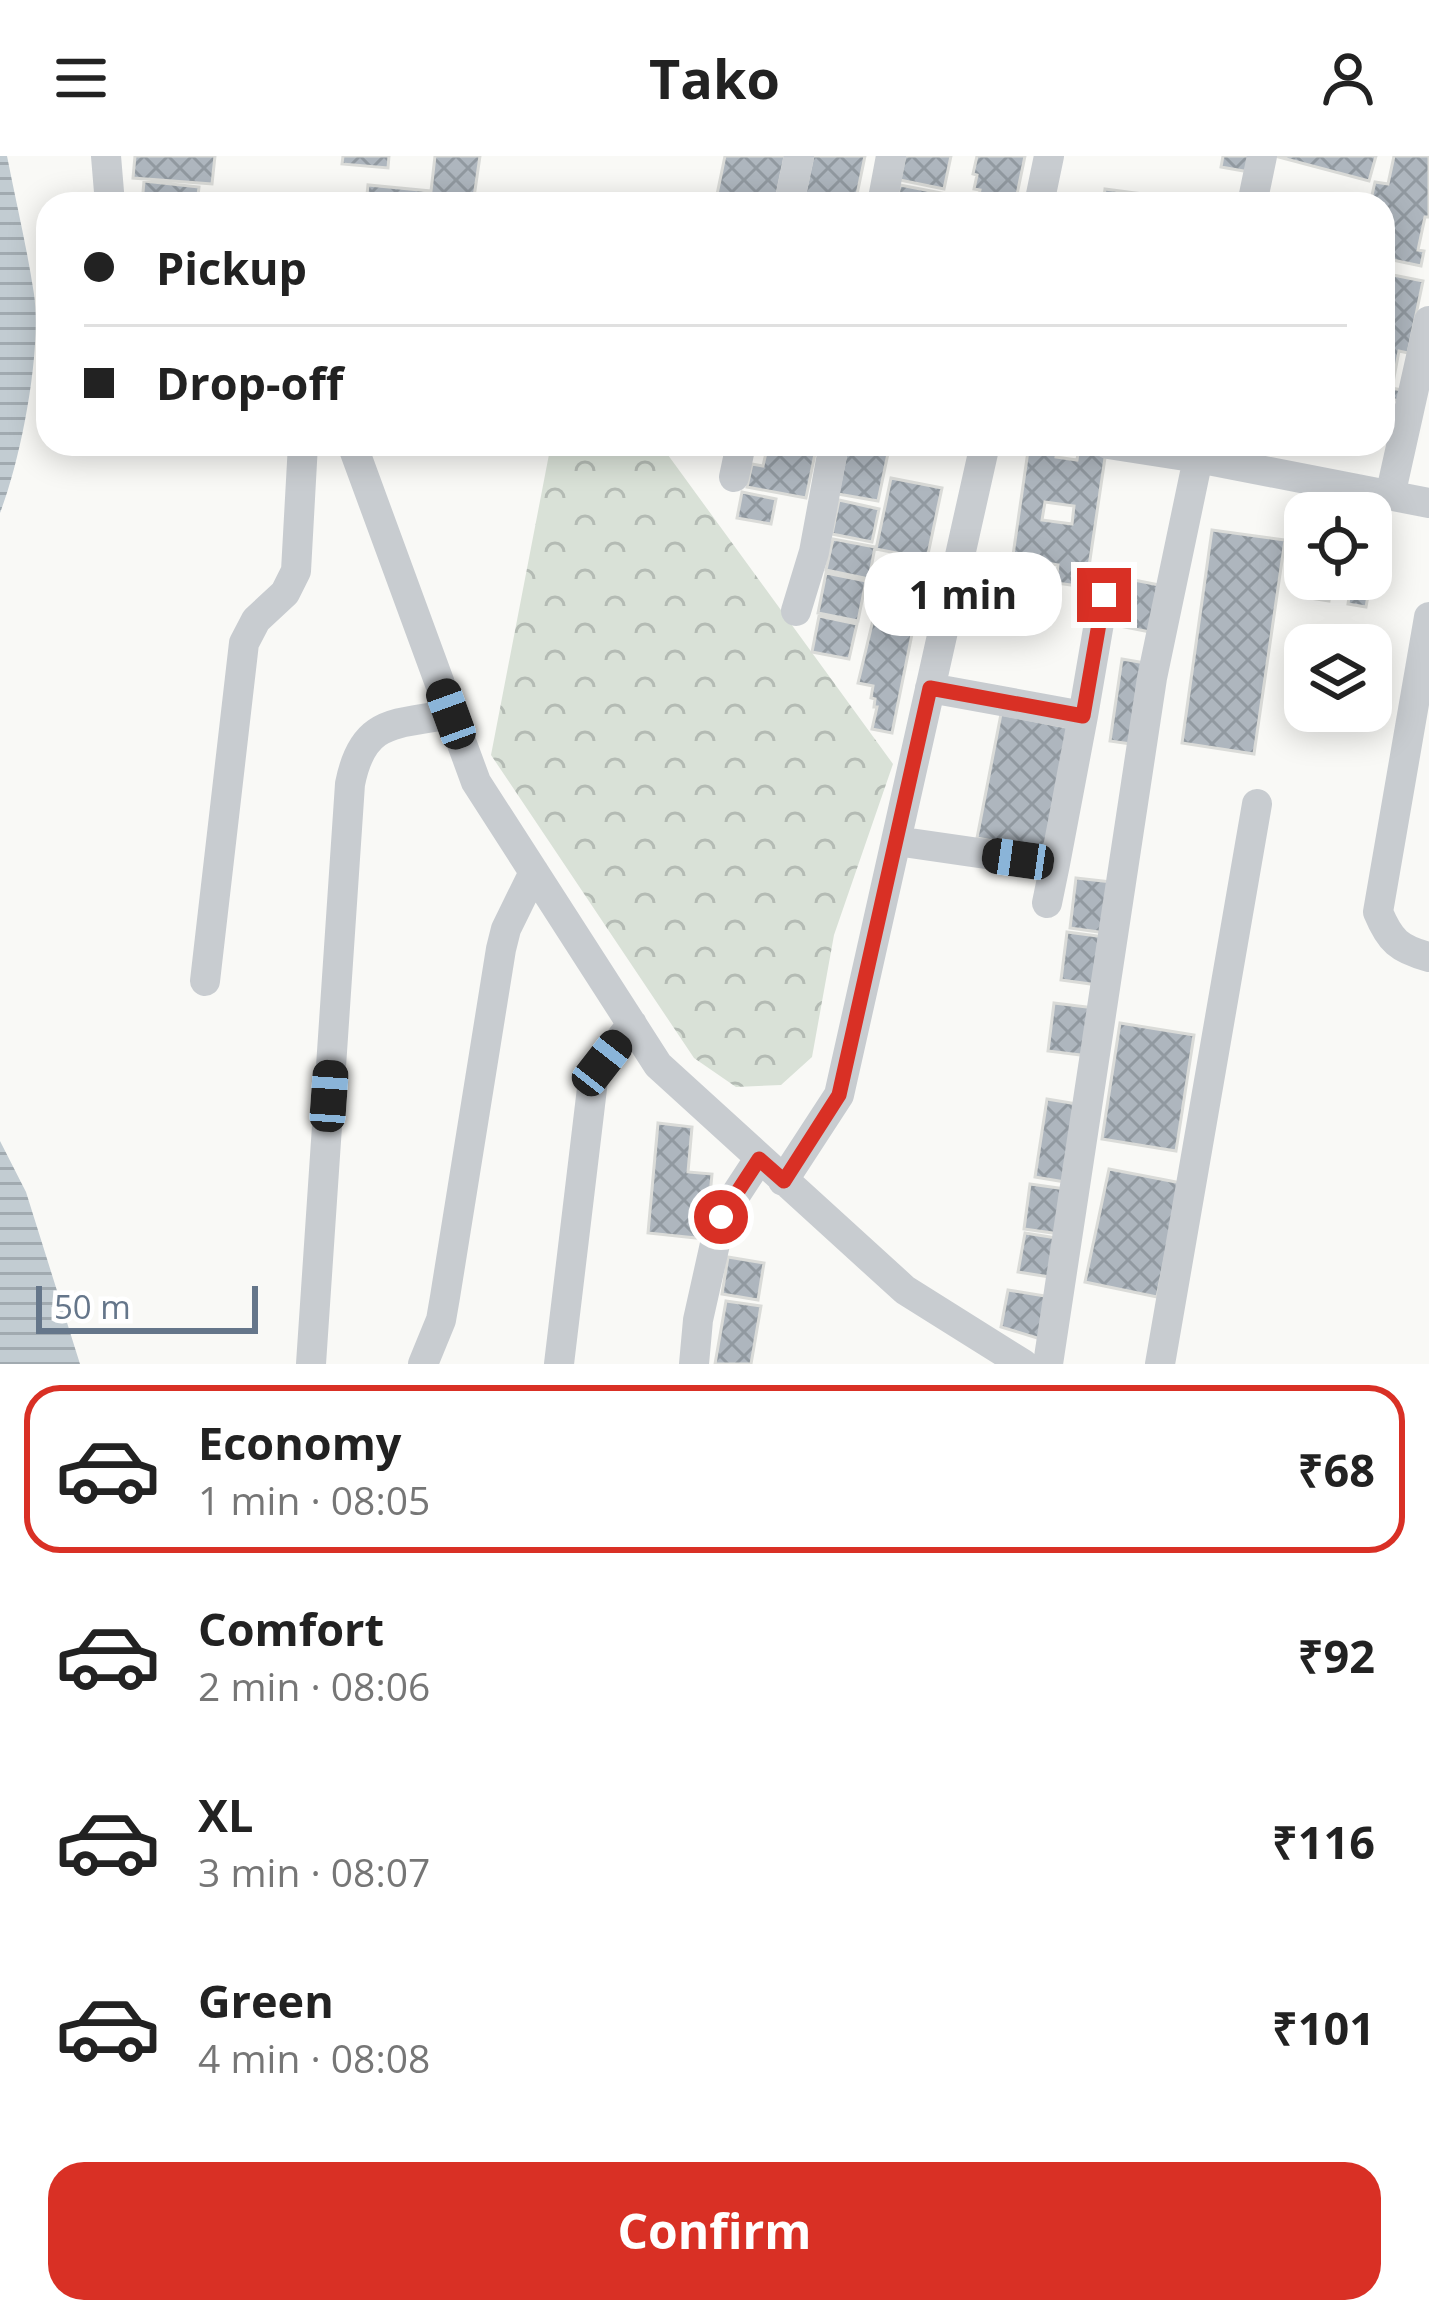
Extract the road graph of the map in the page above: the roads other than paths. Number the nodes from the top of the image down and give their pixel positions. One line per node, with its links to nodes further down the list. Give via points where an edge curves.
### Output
1 (106, 156): 6 (street)
2 (799, 156): 7 (street)
3 (891, 156): 8 (street)
4 (1049, 156): 9 (street)
5 (1262, 156): 10 (street)
6 (109, 192)
7 (792, 192)
8 (884, 192)
9 (1042, 192)
10 (1254, 192)
11 (1429, 321): 21 (street)
12 (302, 456): 36 (street, via 296,571 244,643)
13 (356, 456): 28 (street)
14 (738, 456): 19 (street)
15 (832, 456): 25 (street)
16 (982, 456): 27 (street)
17 (1198, 456): 45 (street, via 1151,678)
18 (1220, 456): 20 (street)
19 (734, 477)
20 (1373, 492)
21 (1391, 492)
22 (1392, 496): 23 (street)
23 (1429, 503)
24 (1104, 595): 29 (street)
25 (796, 611)
26 (1429, 616): 35 (street, via 1378,912 1387,934)
27 (930, 688): 29 (street); 31 (street)
28 (451, 714): 33 (street, via 476,782); 40 (street, via 382,728 354,760)
29 (1083, 716): 32 (street)
30 (1257, 804): 46 (street)
31 (896, 841): 32 (street); 39 (street, via 839,1095)
32 (1055, 864): 34 (street)
33 (534, 872): 37 (street); 41 (street, via 506,929 446,1297)
34 (1047, 903)
35 (1429, 957)
36 (205, 981)
37 (632, 1024): 38 (street, via 658,1065); 42 (street, via 592,1080)
38 (759, 1159): 39 (street); 43 (street, via 721,1217)
39 (784, 1181): 44 (street, via 905,1290)
40 (311, 1364)
41 (424, 1364)
42 (559, 1364)
43 (694, 1364)
44 (1023, 1364)
45 (1048, 1364)
46 (1160, 1364)

